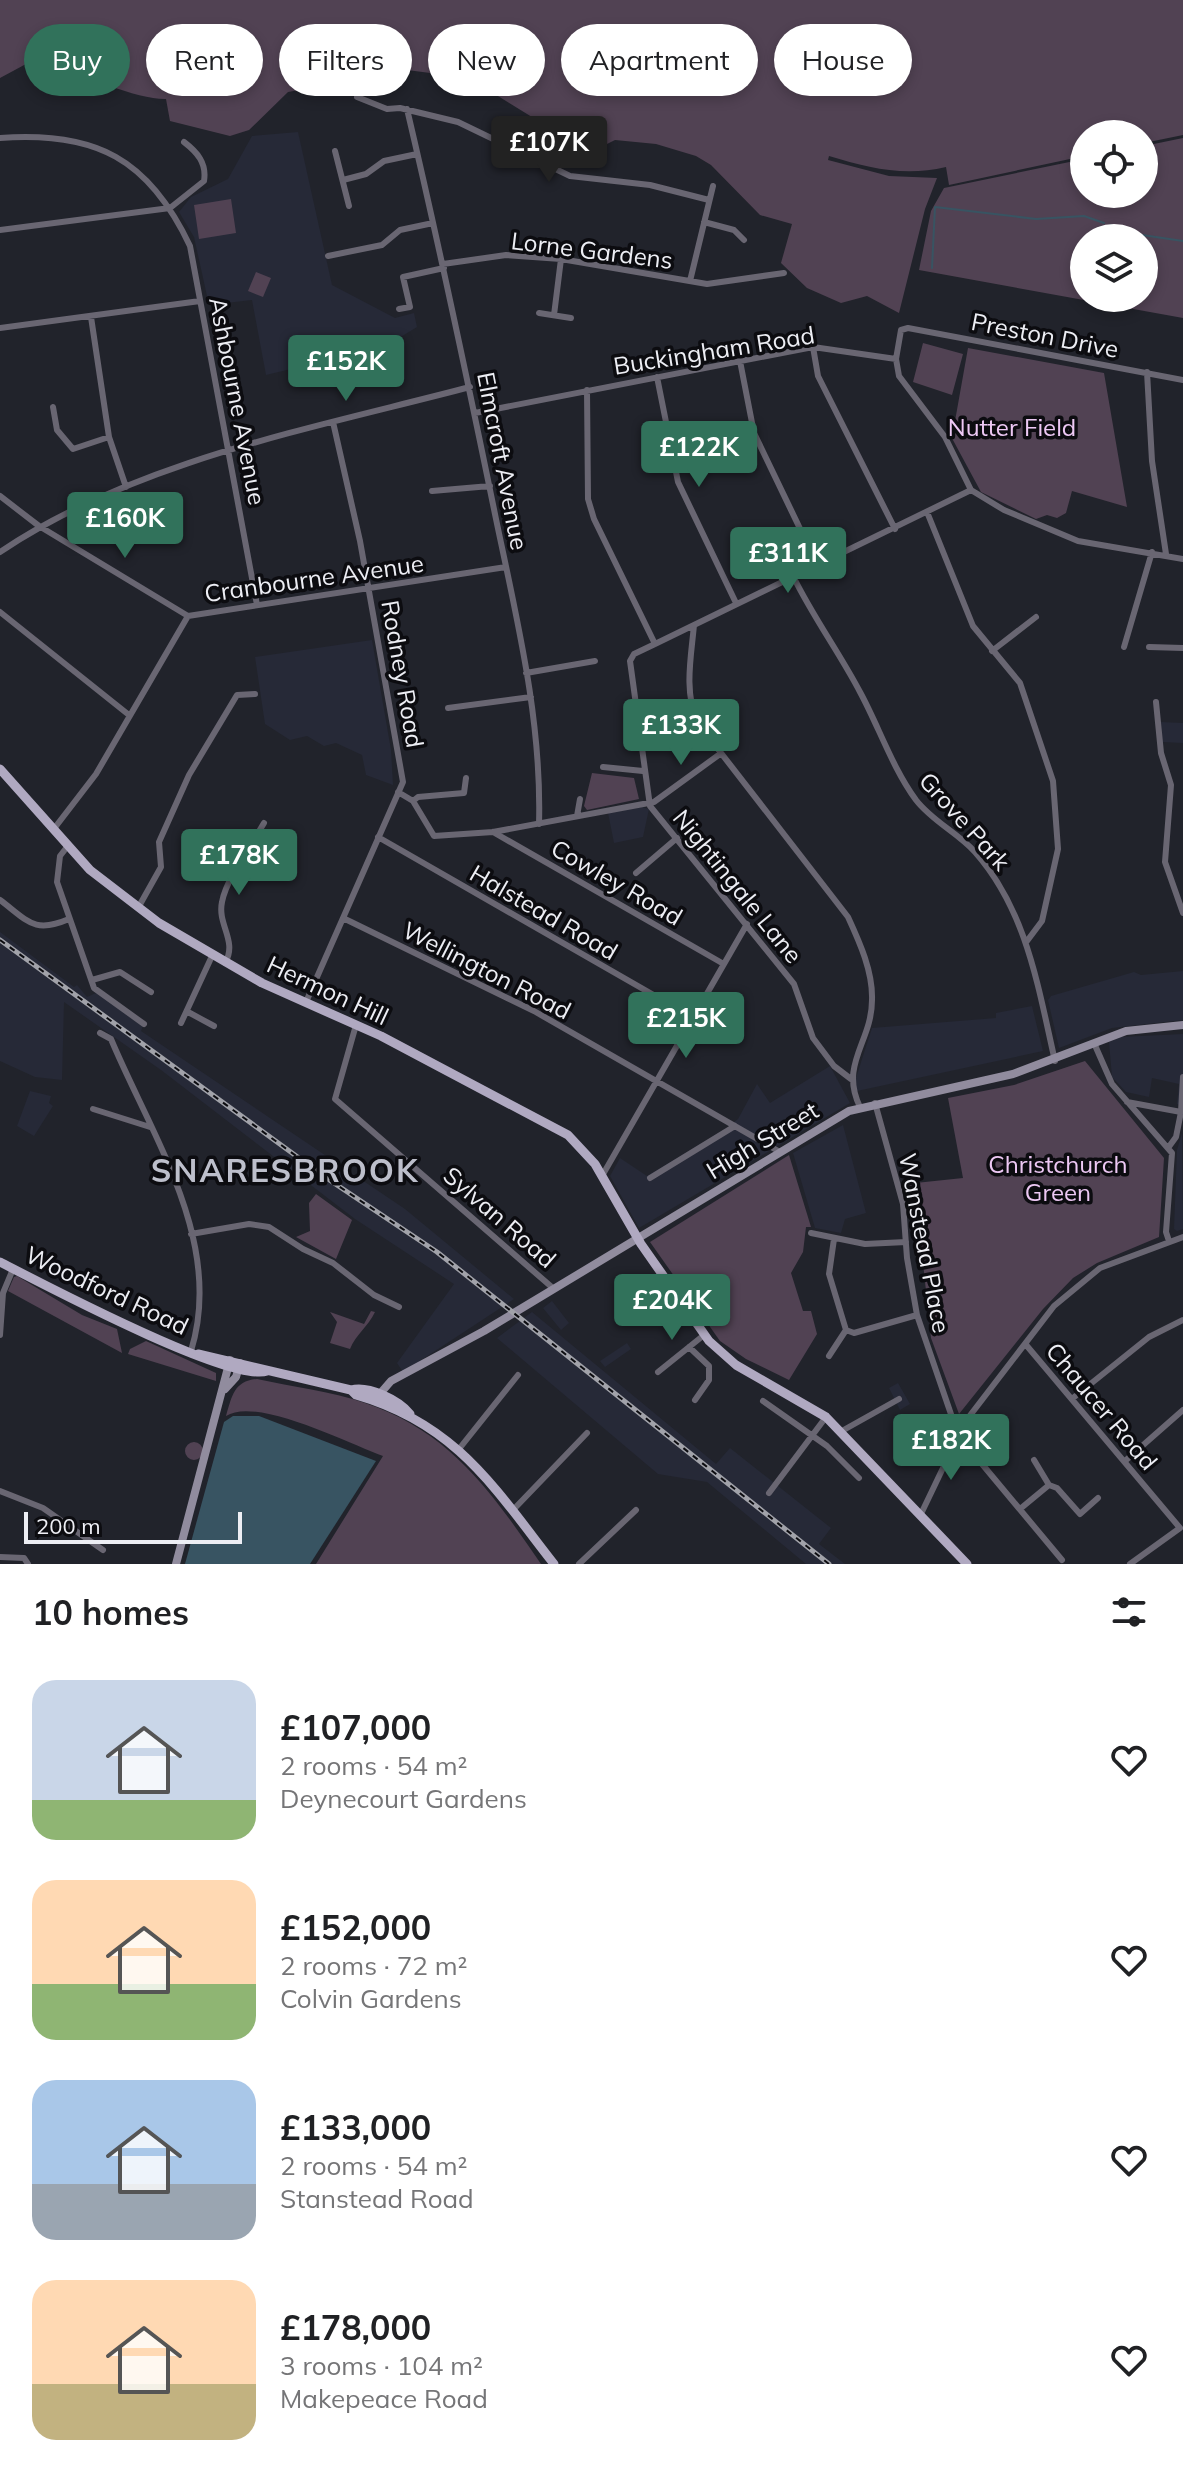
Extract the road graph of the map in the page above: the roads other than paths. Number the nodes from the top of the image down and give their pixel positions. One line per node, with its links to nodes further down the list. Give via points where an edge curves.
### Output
1 (357, 97): 2 (street, via 387,109)
2 (407, 109): 6 (street, Elmcroft Avenue); 9 (street, via 458,122 570,176 650,185)
3 (0, 138): 11 (street, Ashbourne Avenue, via 71,142 121,157 147,177)
4 (184, 142): 11 (street, via 199,154 206,173 204,181)
5 (335, 151): 7 (street)
6 (417, 154): 7 (street, via 384,161 366,174); 13 (street, Elmcroft Avenue)
7 (343, 180): 10 (street)
8 (713, 186): 9 (street)
9 (709, 200): 12 (street)
10 (349, 206)
11 (170, 208): 14 (street); 21 (street, Ashbourne Avenue, via 190,246)
12 (704, 222): 15 (street, via 734,230); 20 (street)
13 (433, 223): 16 (street, via 400,230 382,245); 18 (street, Elmcroft Avenue)
14 (0, 230)
15 (744, 240)
16 (328, 256)
17 (561, 259): 18 (street, Lorne Gardens, via 506,255); 20 (street, Lorne Gardens); 24 (street)
18 (443, 266): 22 (street, Lorne Gardens, via 403,277 410,307); 34 (street, Elmcroft Avenue)
19 (784, 273): 20 (street, Lorne Gardens, via 707,284)
20 (690, 281)
21 (200, 301): 25 (street); 40 (street, Ashbourne Avenue)
22 (399, 309)
23 (539, 313): 24 (street)
24 (554, 315): 26 (street)
25 (91, 317): 27 (street); 39 (street)
26 (571, 318)
27 (0, 328)
28 (813, 347): 29 (street, Buckingham Road); 30 (street, Buckingham Road); 48 (street, via 818,376)
29 (896, 359): 31 (street, Preston Drive, via 901,330 917,330); 43 (street, via 905,388 945,437)
30 (740, 361): 32 (street, Buckingham Road); 53 (street, via 754,433)
31 (1147, 372): 33 (street, Preston Drive); 51 (street, via 1152,461)
32 (657, 377): 35 (street, Buckingham Road); 57 (street, via 678,482)
33 (1183, 380)
34 (470, 387): 37 (street, Elmcroft Avenue); 38 (street)
35 (587, 390): 37 (street, Buckingham Road); 63 (street, via 588,499)
36 (53, 407): 39 (street, via 57,430 73,449)
37 (475, 413): 41 (street, Elmcroft Avenue)
38 (333, 422): 40 (street); 56 (street, Rodney Road)
39 (109, 437): 42 (street)
40 (230, 452): 42 (street); 58 (street, Ashbourne Avenue)
41 (490, 486): 44 (street); 54 (street, Elmcroft Avenue)
42 (126, 487): 47 (street)
43 (971, 490): 46 (street); 50 (street, via 1078,541)
44 (432, 491)
45 (0, 496): 47 (street)
46 (927, 512): 48 (street); 67 (street, via 973,626)
47 (39, 526): 49 (street); 60 (street)
48 (895, 529): 53 (street)
49 (0, 552)
50 (1152, 552): 51 (street); 64 (street)
51 (1166, 554): 52 (street)
52 (1183, 559)
53 (817, 564): 55 (street)
54 (506, 567): 56 (street, Cranbourne Avenue); 69 (street, Elmcroft Avenue)
55 (793, 576): 57 (street); 102 (street, Grove Park, via 917,802 975,852 1010,901)
56 (369, 589): 58 (street, Cranbourne Avenue); 82 (street, Rodney Road, via 403,773)
57 (736, 603): 62 (street)
58 (257, 605): 60 (street, Cranbourne Avenue)
59 (0, 612): 74 (street)
60 (188, 616): 74 (street, Cranbourne Avenue)
61 (1036, 617): 67 (street)
62 (694, 625): 63 (street); 75 (street, via 689,703)
63 (655, 644): 78 (street, via 632,656 630,664)
64 (1124, 647)
65 (1149, 647): 66 (street)
66 (1183, 648)
67 (992, 651): 102 (street, via 1020,683 1053,781 1058,849 1042,921)
68 (595, 661): 69 (street)
69 (526, 673): 71 (street, Elmcroft Avenue)
70 (255, 694): 97 (street, via 237,695 189,775 159,842 161,867)
71 (531, 697): 73 (street); 88 (street, Elmcroft Avenue, via 540,753)
72 (1156, 702): 81 (street, via 1161,753)
73 (448, 708)
74 (129, 715): 89 (street, Cranbourne Avenue, via 96,774)
75 (720, 754): 85 (street); 120 (street, via 848,917 859,940 873,998)
76 (603, 767): 78 (street)
77 (0, 769): 89 (main road, Hermon Hill)
78 (643, 771): 85 (street)
79 (466, 778): 84 (street, via 464,793)
80 (1183, 784): 81 (street)
81 (1171, 785): 95 (street, via 1165,862)
82 (398, 792): 84 (street, Nightingale Lane); 91 (street)
83 (580, 799): 86 (street)
84 (413, 801): 90 (street, Nightingale Lane, via 434,836)
85 (649, 802): 86 (street, Nightingale Lane); 92 (street, Nightingale Lane)
86 (577, 816): 88 (street, Nightingale Lane)
87 (264, 823): 104 (street, via 223,896 222,917 231,943)
88 (539, 824): 90 (street, Nightingale Lane)
89 (53, 830): 93 (main road, Hermon Hill)
90 (493, 832): 105 (street, Cowley Road)
91 (378, 837): 99 (street); 110 (street, Halstead Road)
92 (677, 838): 94 (street); 101 (street, Nightingale Lane)
93 (67, 847): 97 (main road, Hermon Hill); 100 (street, via 60,856 57,882)
94 (636, 873)
95 (1180, 897): 98 (street)
96 (0, 900): 100 (street, via 35,926)
97 (138, 908): 103 (main road, Hermon Hill)
98 (1183, 913)
99 (343, 918): 108 (street); 121 (street, Wellington Road, via 488,987)
100 (69, 919): 106 (street)
101 (747, 924): 105 (street); 120 (street, Nightingale Lane, via 794,984 817,1044)
102 (1027, 941): 118 (street, Grove Park)
103 (212, 956): 104 (main road, Hermon Hill); 109 (street)
104 (225, 963): 108 (main road, Hermon Hill)
105 (722, 963): 110 (street)
106 (92, 980): 107 (street, via 120,972); 112 (street, via 97,992)
107 (151, 992)
108 (306, 1002): 113 (main road, Hermon Hill)
109 (188, 1012): 111 (street); 115 (street)
110 (692, 1017): 121 (street)
111 (181, 1023)
112 (144, 1024)
113 (356, 1025): 131 (main road, Hermon Hill, via 568,1135); 142 (street, Sylvan Road, via 335,1099)
114 (1183, 1025): 117 (street, High Street, via 1126,1031)
115 (214, 1026)
116 (100, 1033): 128 (street, via 111,1039)
117 (1094, 1043): 118 (street, High Street); 122 (street, via 1112,1084)
118 (1055, 1061): 123 (street, High Street)
119 (1183, 1077): 126 (street)
120 (851, 1079): 124 (street, Nightingale Lane)
121 (656, 1081): 127 (street, Wellington Road); 131 (street)
122 (1127, 1102): 126 (street); 129 (street)
123 (875, 1103): 124 (street, High Street); 139 (street, Wanstead Place, via 903,1204)
124 (860, 1107): 130 (street, High Street)
125 (93, 1109): 128 (street)
126 (1181, 1112): 129 (street)
127 (735, 1126): 130 (street, Wellington Road); 132 (street)
128 (151, 1127): 134 (street, via 171,1168)
129 (1168, 1148): 138 (street)
130 (780, 1152): 136 (street, High Street)
131 (602, 1176): 136 (main road, Hermon Hill)
132 (650, 1178)
133 (811, 1233): 137 (street)
134 (191, 1234): 144 (street, via 249,1224 269,1227); 152 (street, via 202,1293)
135 (1183, 1237): 138 (street)
136 (637, 1238): 142 (street, High Street); 149 (main road, Hermon Hill)
137 (834, 1239): 139 (street); 147 (street, via 829,1274)
138 (1169, 1241): 150 (street, via 1082,1280 1054,1306)
139 (906, 1242): 145 (street, Wanstead Place)
140 (0, 1262): 141 (main road, Woodford Road)
141 (13, 1269): 143 (street); 152 (main road, Woodford Road)
142 (554, 1289): 160 (street, High Street, via 391,1381)
143 (2, 1298): 148 (street)
144 (399, 1307)
145 (917, 1315): 147 (street, via 854,1333); 168 (street, Wanstead Place)
146 (1183, 1320): 158 (street, via 1149,1337)
147 (846, 1330): 153 (street)
148 (0, 1335)
149 (704, 1335): 151 (street); 157 (main road, Hermon Hill, via 736,1365)
150 (1027, 1346): 158 (street, Chaucer Road); 168 (street, via 1020,1348)
151 (689, 1347): 155 (street); 161 (street, via 709,1366 709,1380)
152 (194, 1352): 154 (main road, Woodford Road, via 205,1360)
153 (829, 1356)
154 (234, 1365): 160 (main road, via 259,1374 267,1371 359,1388); 187 (street)
155 (658, 1372)
156 (518, 1375): 170 (street)
157 (784, 1393): 163 (street); 165 (main road, Hermon Hill)
158 (1073, 1398): 172 (street, Chaucer Road)
159 (899, 1399): 166 (street)
160 (381, 1400): 170 (main road)
161 (695, 1400)
162 (763, 1401): 163 (street)
163 (775, 1407): 169 (street)
164 (1183, 1410): 172 (street)
165 (826, 1417): 166 (main road, Hermon Hill); 169 (street)
166 (840, 1432): 181 (main road, Hermon Hill)
167 (587, 1433): 179 (street)
168 (959, 1434): 178 (street, Wanstead Place); 181 (street)
169 (812, 1436): 173 (street); 176 (street)
170 (459, 1449): 179 (main road)
171 (1034, 1460): 174 (street)
172 (1125, 1461): 182 (street, Chaucer Road)
173 (859, 1478)
174 (1049, 1485): 177 (street, via 1080,1514); 178 (street)
175 (0, 1491): 183 (street, via 43,1508)
176 (769, 1493)
177 (1098, 1498)
178 (1020, 1509): 185 (street, Wanstead Place)
179 (513, 1510): 188 (main road)
180 (636, 1510): 189 (street)
181 (920, 1516): 190 (main road, Hermon Hill)
182 (1181, 1527): 191 (street)
183 (103, 1550)
184 (0, 1557): 186 (street, via 24,1558)
185 (1062, 1560)
186 (28, 1564)
187 (176, 1564)
188 (554, 1564)
189 (579, 1564)
190 (967, 1564)
191 (1130, 1564)

